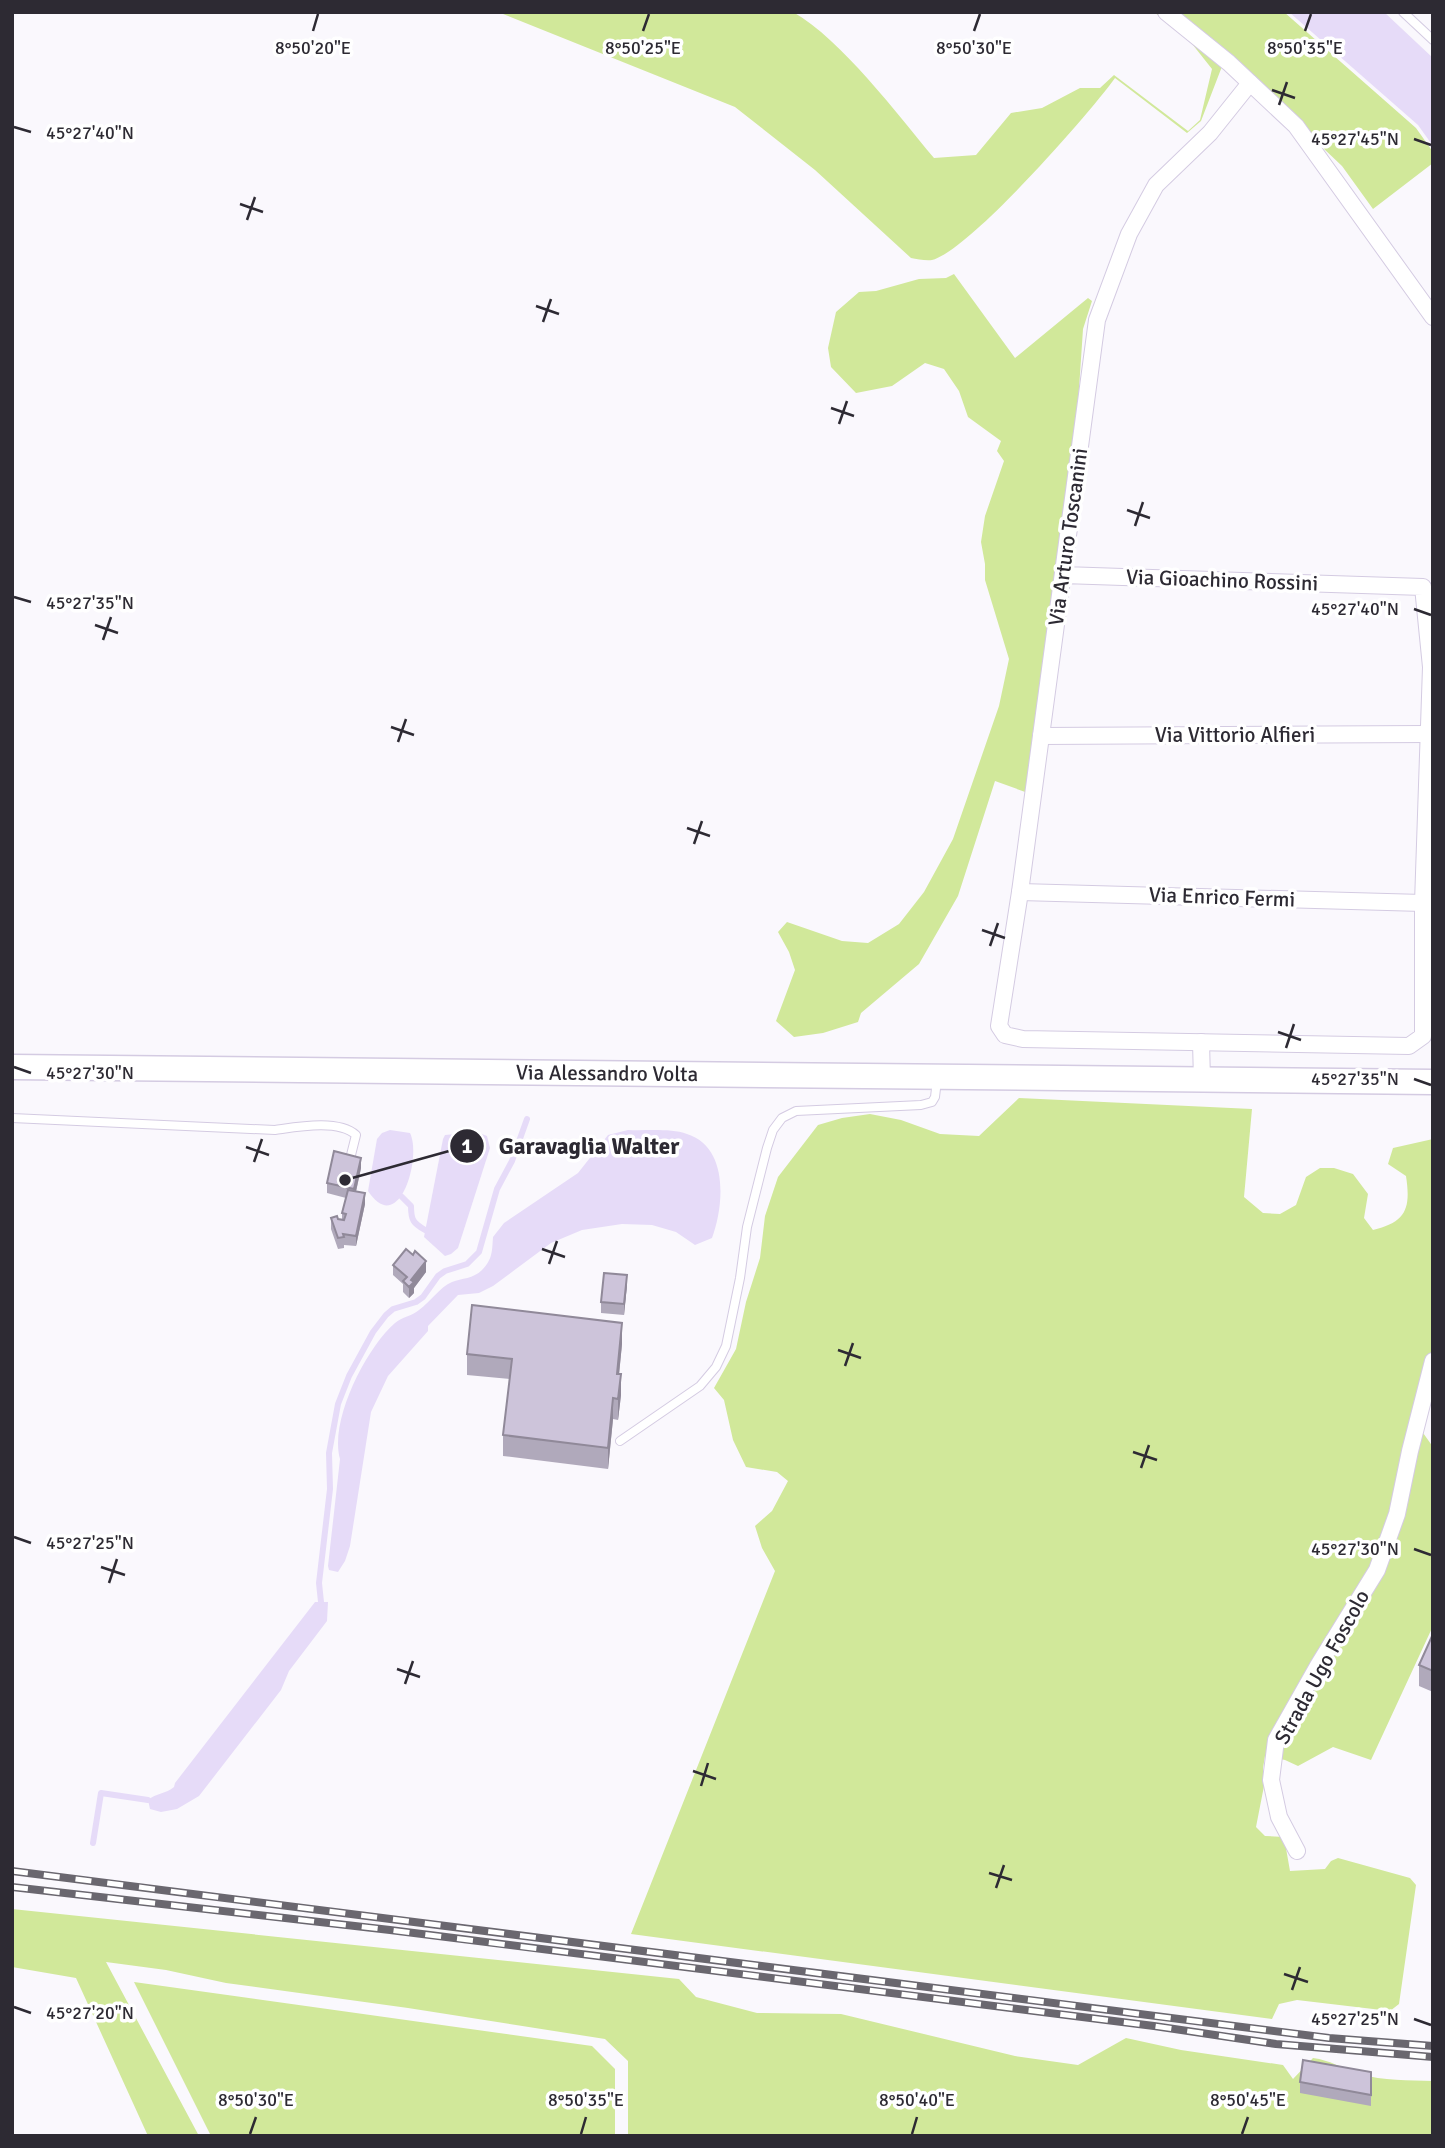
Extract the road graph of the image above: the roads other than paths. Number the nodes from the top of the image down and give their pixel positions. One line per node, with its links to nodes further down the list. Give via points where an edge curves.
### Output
1 (1166, 12): 4 (street)
2 (1403, 12): 3 (lane)
3 (1433, 40)
4 (1250, 83): 5 (street, via 1296,126); 6 (street, Via Arturo Toscanini, via 1210,133 1156,185 1129,234 1097,320)
5 (1433, 317)
6 (1063, 575): 7 (street, Via Gioachino Rossini, via 1423,587 1431,667); 8 (street, Via Arturo Toscanini)
7 (1428, 734): 8 (street, Via Vittorio Alfieri); 10 (street)
8 (1041, 736): 9 (street, Via Arturo Toscanini)
9 (1020, 892): 10 (street, Via Enrico Fermi); 12 (street, Via Arturo Toscanini, via 1000,1014 999,1026 1005,1035)
10 (1423, 903): 11 (street)
11 (1428, 929): 12 (street, via 1423,1036 1409,1046)
12 (1201, 1042): 15 (street)
13 (12, 1067): 14 (main road, Via Alessandro Volta)
14 (937, 1079): 15 (main road, Via Alessandro Volta); 22 (lane, via 932,1102 921,1105 796,1111 782,1118 770,1139 747,1227 726,1346 716,1367 700,1386)
15 (1202, 1080): 16 (main road, Via Alessandro Volta)
16 (1389, 1082): 17 (main road, Via Alessandro Volta); 18 (street)
17 (1433, 1082)
18 (1433, 1090)
19 (12, 1118): 20 (lane, via 275,1130 347,1128 356,1135)
20 (350, 1159)
21 (1433, 1361): 23 (street, Strada Ugo Foscolo, via 1398,1514 1377,1570 1276,1740 1271,1780 1279,1817)
22 (620, 1441)
23 (1297, 1851)

